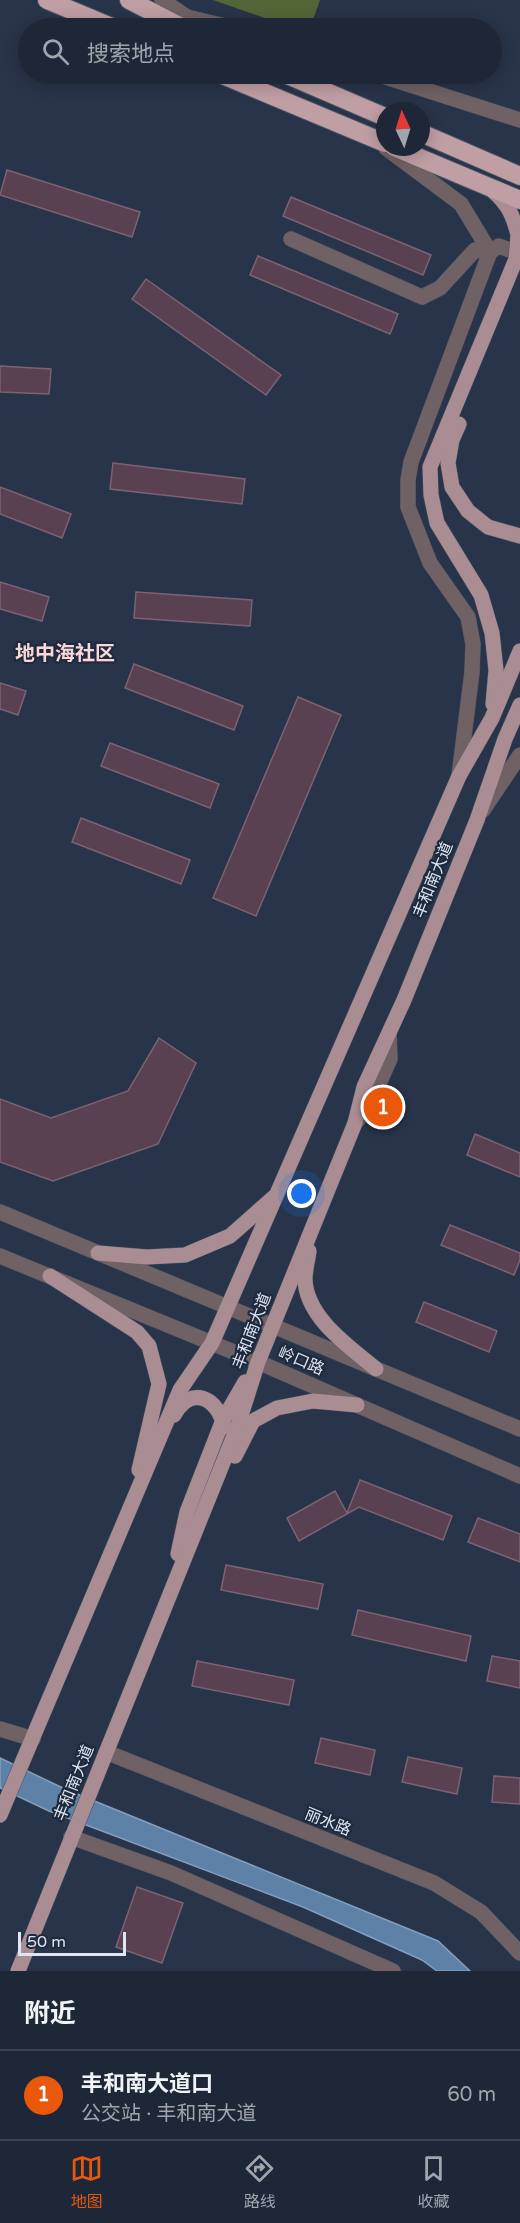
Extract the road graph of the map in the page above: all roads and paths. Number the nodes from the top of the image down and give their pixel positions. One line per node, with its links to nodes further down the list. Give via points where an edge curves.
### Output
1 (47, 0): 4 (highway)
2 (129, 0): 5 (highway)
3 (162, 0): 6 (street)
4 (90, 18)
5 (164, 18)
6 (190, 18)
7 (244, 84): 13 (highway)
8 (308, 84): 10 (highway)
9 (407, 84): 11 (street)
10 (376, 113)
11 (520, 120)
12 (430, 137): 17 (highway)
13 (376, 139)
14 (399, 156): 22 (street, via 461,204)
15 (415, 156): 19 (highway)
16 (520, 164): 17 (main road)
17 (497, 167): 18 (highway)
18 (520, 176)
19 (488, 187): 20 (highway); 23 (main road, bridge, via 512,213)
20 (520, 200)
21 (291, 239): 22 (street, via 422,297 440,288 475,250)
22 (490, 252): 23 (street, via 499,246); 32 (street, via 411,462 408,480 408,507 430,562 468,617 474,644)
23 (518, 257): 28 (main road, via 430,467 436,523 481,595 492,633 496,670)
24 (520, 275): 25 (main road, via 452,440 448,463 452,487 468,511 488,527)
25 (520, 536)
26 (520, 651): 28 (main road, 丰和南大道)
27 (520, 705): 30 (main road, 丰和南大道)
28 (492, 718): 32 (main road, 丰和南大道)
29 (520, 722): 30 (main road)
30 (506, 739): 33 (main road, 丰和南大道)
31 (520, 755): 33 (street)
32 (459, 776): 34 (main road, 丰和南大道)
33 (477, 820): 36 (main road, 丰和南大道, via 364,1087 355,1123)
34 (278, 1192): 37 (main road, via 230,1236 185,1255); 40 (main road, 丰和南大道)
35 (0, 1212): 37 (street, 岭口路)
36 (312, 1229): 41 (main road, 丰和南大道); 44 (main road, via 305,1280 311,1300 329,1330)
37 (98, 1253): 40 (street, 岭口路)
38 (0, 1256): 39 (street, 岭口路)
39 (50, 1276): 42 (street, 岭口路); 51 (main road, via 137,1332 149,1346 159,1384)
40 (228, 1308): 41 (street, 岭口路); 42 (main road, 丰和南大道)
41 (273, 1326): 43 (main road, 丰和南大道); 44 (street, 岭口路)
42 (212, 1343): 43 (street, 岭口路); 48 (main road, 丰和南大道, via 180,1390)
43 (258, 1362): 45 (street, 岭口路); 46 (main road); 49 (main road, 丰和南大道)
44 (376, 1369): 47 (street, 岭口路)
45 (357, 1405): 50 (street, 岭口路); 52 (main road, via 313,1401 277,1408 253,1421)
46 (223, 1420): 48 (main road, via 215,1405 204,1398 180,1403); 49 (main road); 53 (main road, via 187,1512)
47 (520, 1429)
48 (158, 1444): 51 (main road, 丰和南大道)
49 (221, 1469): 52 (main road, 丰和南大道)
50 (520, 1476)
51 (128, 1513): 55 (main road, 丰和南大道)
52 (195, 1533): 53 (main road, 丰和南大道)
53 (172, 1590): 56 (main road, 丰和南大道)
54 (0, 1730): 55 (street)
55 (33, 1739): 57 (main road, 丰和南大道)
56 (106, 1752): 58 (main road, 丰和南大道); 59 (street, 丽水路, via 434,1883 481,1912)
57 (0, 1815)
58 (73, 1832): 60 (main road, 丰和南大道); 61 (street)
59 (520, 1953)
60 (18, 1971)
61 (393, 1971)

